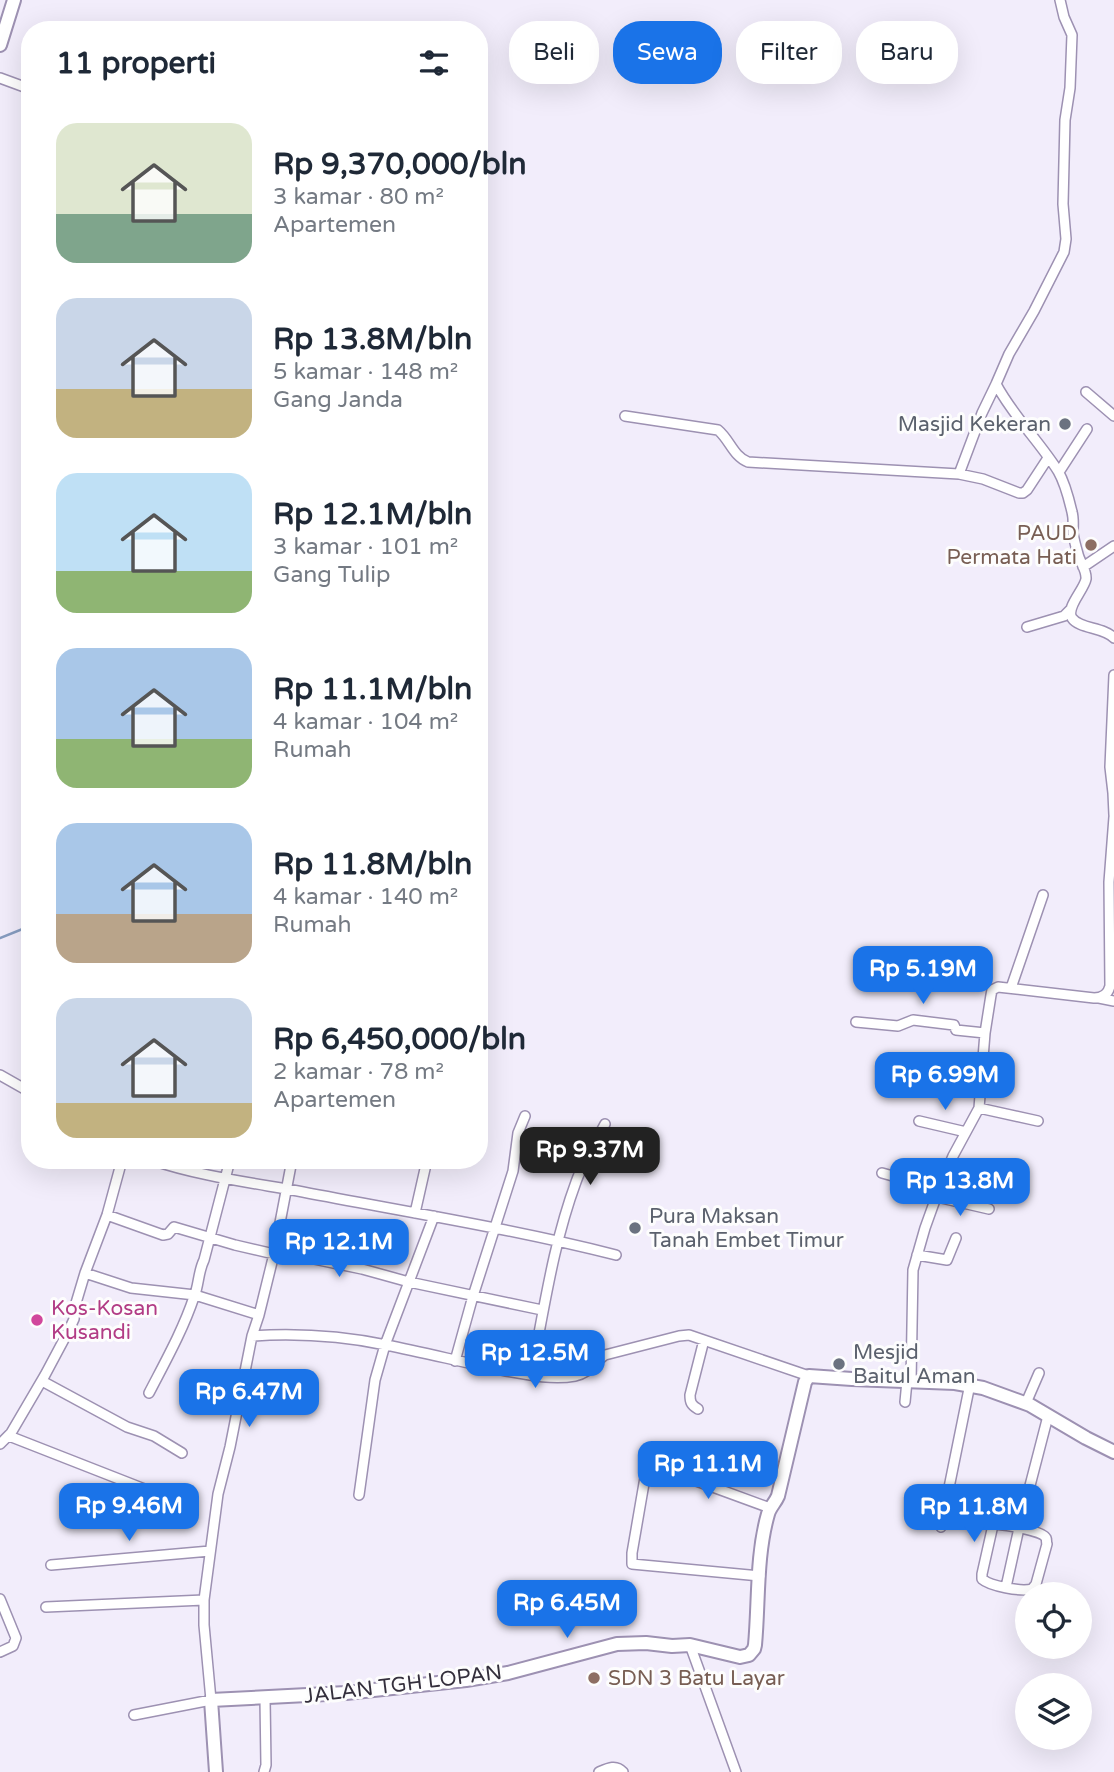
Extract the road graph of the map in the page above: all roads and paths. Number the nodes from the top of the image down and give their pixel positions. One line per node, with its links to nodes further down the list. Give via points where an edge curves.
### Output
1 (14, 0): 3 (street)
2 (1060, 0): 6 (street, via 1072,35 1065,120 1064,252)
3 (0, 45)
4 (0, 78): 5 (street)
5 (21, 86)
6 (996, 384): 11 (street); 13 (street)
7 (1086, 392): 9 (street)
8 (625, 416): 13 (street, via 718,430 736,455 748,462)
9 (1114, 416)
10 (1087, 429): 12 (street)
11 (1048, 458): 12 (street); 13 (street, via 1023,493)
12 (1059, 472): 15 (street, via 1072,508)
13 (959, 474)
14 (1114, 546): 15 (street)
15 (1084, 571): 16 (street, via 1084,585)
16 (1070, 610): 17 (street); 18 (street, via 1073,620)
17 (1027, 627)
18 (1114, 638)
19 (1114, 675): 20 (street, via 1110,767)
20 (1114, 816): 23 (street, via 1110,986)
21 (1043, 895): 22 (street)
22 (1011, 988): 23 (street); 26 (street, via 992,990)
23 (1099, 998): 24 (street)
24 (1114, 1001)
25 (856, 1022): 26 (street, via 898,1026 913,1020)
26 (985, 1033): 29 (street)
27 (0, 1075): 28 (street)
28 (21, 1087)
29 (979, 1108): 32 (street); 34 (street)
30 (525, 1116): 48 (street)
31 (919, 1121): 34 (street)
32 (1038, 1121)
33 (606, 1124): 51 (street, via 576,1180)
34 (966, 1132): 43 (street)
35 (120, 1169): 46 (street)
36 (183, 1169): 41 (street)
37 (228, 1169): 41 (street)
38 (290, 1169): 42 (street)
39 (425, 1169): 45 (street)
40 (882, 1173): 43 (street)
41 (226, 1178): 42 (street); 49 (street)
42 (286, 1189): 45 (street); 52 (street)
43 (938, 1193): 44 (street); 54 (street)
44 (989, 1209)
45 (415, 1213): 47 (street)
46 (107, 1215): 49 (street, via 163,1235 174,1227); 55 (street)
47 (434, 1216): 48 (street); 56 (street)
48 (494, 1229): 51 (street); 58 (street)
49 (209, 1237): 52 (street); 57 (street)
50 (956, 1238): 54 (street, via 947,1260)
51 (557, 1242): 53 (street); 59 (street)
52 (274, 1254): 56 (street); 60 (street)
53 (616, 1255)
54 (917, 1255): 69 (street, via 912,1278)
55 (85, 1273): 57 (street, via 131,1288); 68 (street, via 74,1319)
56 (409, 1282): 58 (street); 63 (street)
57 (195, 1295): 60 (street); 71 (street)
58 (472, 1296): 59 (street); 64 (street)
59 (542, 1310): 66 (street)
60 (259, 1315): 61 (street)
61 (253, 1336): 63 (street, via 320,1336); 85 (street)
62 (704, 1340): 66 (street, via 679,1336 605,1356 578,1375); 67 (street); 74 (street, via 690,1395)
63 (385, 1345): 64 (street); 80 (street, via 375,1381)
64 (455, 1361): 66 (street)
65 (1039, 1373): 73 (street)
66 (531, 1375)
67 (809, 1376): 69 (street); 82 (street, JALAN TGH LOPAN, via 778,1496)
68 (42, 1381): 76 (street); 79 (street)
69 (909, 1381): 70 (street); 72 (street)
70 (970, 1384): 73 (street); 83 (street)
71 (149, 1393)
72 (905, 1402)
73 (1027, 1403): 75 (street)
74 (698, 1409)
75 (1048, 1416): 78 (street); 84 (street)
76 (9, 1436): 77 (street); 81 (street)
77 (0, 1444)
78 (1114, 1452)
79 (182, 1453)
80 (359, 1495)
81 (170, 1499)
82 (770, 1508): 87 (street, JALAN TGH LOPAN); 87 (street, via 650,1464 632,1553 632,1564)
83 (941, 1527)
84 (1019, 1528): 88 (street); 88 (street, via 993,1525 982,1574 986,1583); 88 (street, via 1042,1534 1047,1544 1034,1587 1027,1591)
85 (210, 1551): 86 (street); 90 (street)
86 (51, 1565)
87 (760, 1576): 92 (street, JALAN TGH LOPAN, via 755,1645 749,1655)
88 (1006, 1587)
89 (0, 1599): 93 (street, via 15,1636 15,1644)
90 (204, 1600): 91 (street); 95 (street)
91 (46, 1607)
92 (690, 1645): 94 (street, JALAN TGH LOPAN, via 618,1644 466,1680); 101 (street)
93 (0, 1652)
94 (265, 1699): 95 (street, JALAN TGH LOPAN); 98 (street)
95 (211, 1700): 96 (street); 97 (street)
96 (134, 1715)
97 (216, 1772)
98 (264, 1772)
99 (599, 1772): 100 (street, via 614,1767)
100 (623, 1772)
101 (736, 1772)

